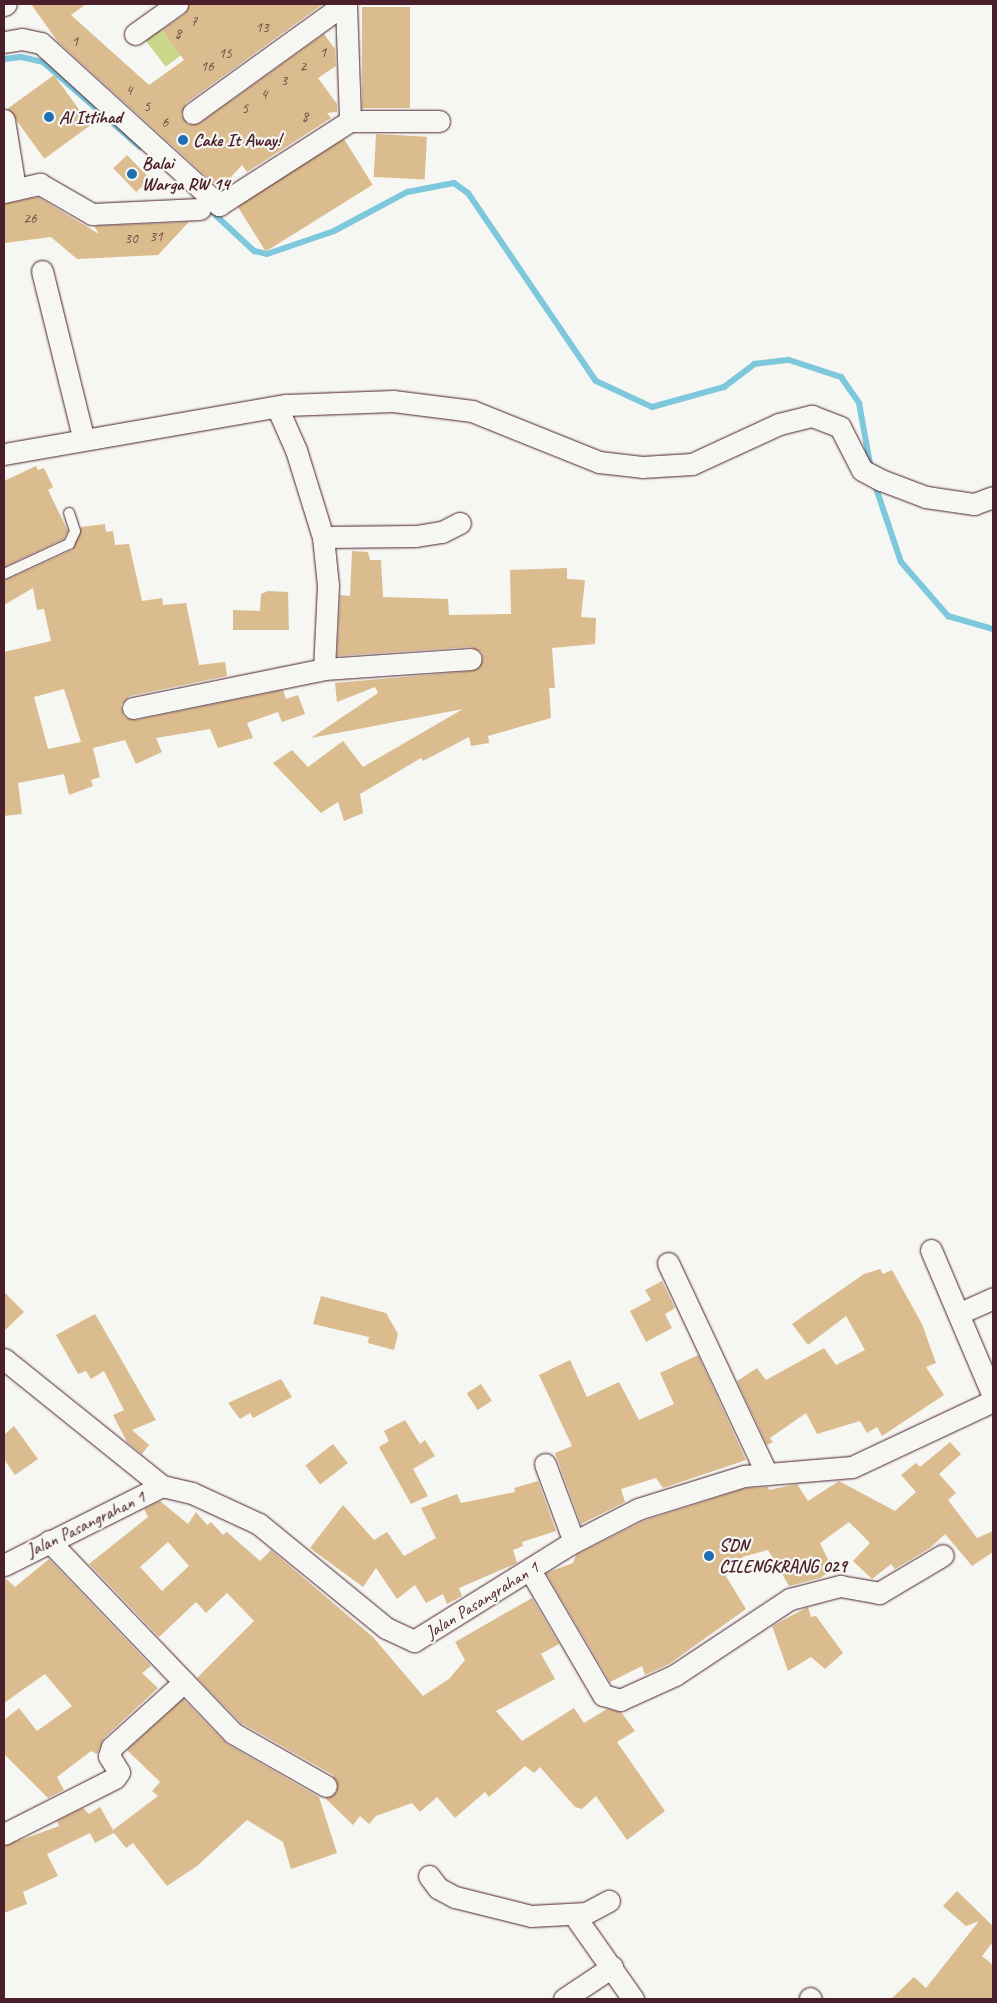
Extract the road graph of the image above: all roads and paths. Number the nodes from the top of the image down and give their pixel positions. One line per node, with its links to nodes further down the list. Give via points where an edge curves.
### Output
1 (177, 4): 3 (street)
2 (345, 4): 5 (street); 7 (street)
3 (135, 34)
4 (4, 42): 10 (street, via 22,39 42,43)
5 (193, 113)
6 (4, 120): 9 (street)
7 (350, 121): 8 (street); 10 (street)
8 (439, 121)
9 (10, 190): 10 (street, via 40,184 92,214)
10 (210, 207)
11 (42, 272): 13 (street)
12 (277, 407): 13 (street); 15 (street, via 427,403 480,414 599,462 642,467 692,464 779,424 812,416 829,420 847,434 862,470 881,480 926,497 974,504); 18 (street, via 296,450)
13 (83, 437): 14 (street)
14 (4, 454)
15 (993, 497)
16 (69, 513): 19 (lane, via 75,531 69,544)
17 (460, 523): 18 (street, via 442,532 416,536)
18 (323, 537): 21 (street, via 328,585)
19 (4, 574)
20 (471, 659): 21 (street)
21 (324, 669): 22 (street)
22 (133, 708)
23 (931, 1250): 26 (street)
24 (668, 1264): 31 (street)
25 (993, 1298): 26 (street)
26 (960, 1313): 28 (street)
27 (4, 1359): 32 (street)
28 (993, 1396)
29 (993, 1401): 31 (street, Jalan Pasangrahan 1, via 852,1467)
30 (545, 1464): 34 (street)
31 (767, 1474): 34 (street, Jalan Pasangrahan 1, via 682,1492)
32 (162, 1486): 33 (street, Jalan Pasangrahan 1); 37 (street, Jalan Pasangrahan 1, via 192,1493 259,1524 386,1628 409,1641 423,1638)
33 (49, 1541): 36 (street, Jalan Pasangrahan 1); 38 (street)
34 (574, 1542): 37 (street, Jalan Pasangrahan 1)
35 (943, 1555): 37 (street, via 879,1593 840,1586 790,1599 676,1675 620,1700 603,1695)
36 (4, 1565)
37 (530, 1570)
38 (184, 1682): 39 (street, via 248,1745); 40 (street, via 112,1748 109,1756 119,1772 115,1778)
39 (326, 1786)
40 (4, 1834)
41 (429, 1876): 43 (street, via 445,1893 466,1900 531,1916)
42 (608, 1900): 43 (street, via 596,1910)
43 (574, 1915): 44 (street)
44 (612, 1967): 45 (street); 46 (street)
45 (564, 1999)
46 (633, 1999)

